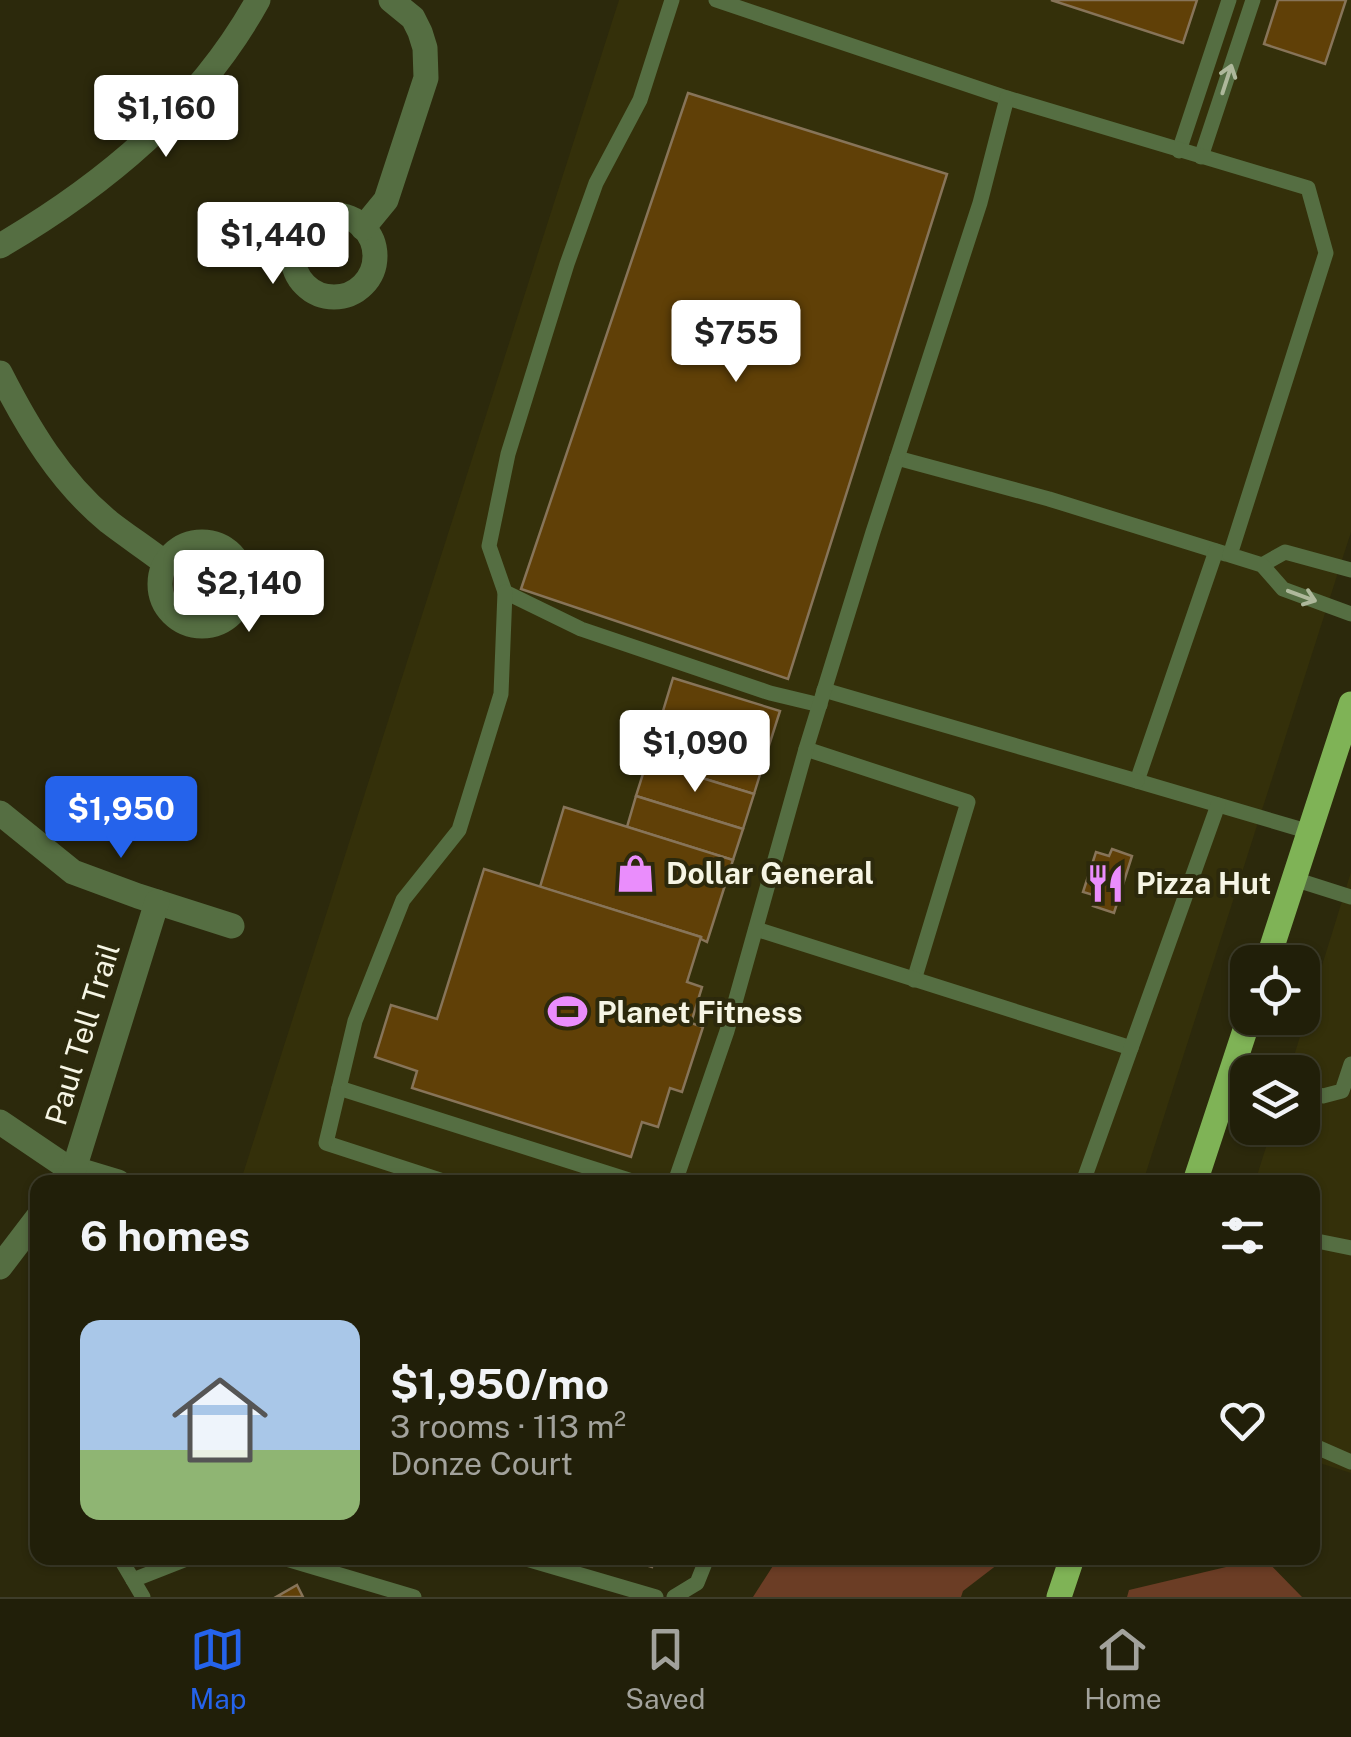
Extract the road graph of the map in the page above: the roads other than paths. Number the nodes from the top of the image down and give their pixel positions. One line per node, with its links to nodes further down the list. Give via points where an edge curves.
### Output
1 (258, 0): 11 (street, via 212,70 128,157)
2 (390, 0): 10 (street, via 420,32 426,78 386,200)
3 (672, 0): 18 (lane, via 640,100 596,183 508,454 489,546)
4 (716, 0): 7 (lane)
5 (1229, 0): 8 (lane)
6 (1252, 0): 9 (lane, one-way to 6)
7 (1008, 98): 8 (lane); 13 (lane)
8 (1179, 152): 9 (lane)
9 (1201, 157): 14 (lane, via 1308,188 1326,254)
10 (364, 228)
11 (0, 246)
12 (0, 372): 15 (street, via 73,488)
13 (897, 458): 14 (lane); 20 (lane)
14 (1223, 553): 16 (lane); 23 (lane)
15 (166, 563)
16 (1262, 565): 17 (lane, via 1285,552); 19 (lane, one-way to 19, via 1283,589)
17 (1351, 570)
18 (505, 592): 20 (lane, via 581,629 770,693); 36 (lane, via 501,694 459,830 403,900 355,1021)
19 (1351, 614)
20 (822, 698): 22 (lane); 23 (lane)
21 (1351, 704): 26 (main road)
22 (806, 749): 31 (lane); 33 (lane, via 968,802)
23 (1138, 781): 24 (lane)
24 (1218, 805): 26 (lane); 34 (lane)
25 (0, 813): 29 (street, via 73,872)
26 (1310, 832): 27 (main road)
27 (1294, 878): 28 (lane); 32 (main road)
28 (1351, 897)
29 (157, 902): 30 (street); 40 (street, Paul Tell Trail)
30 (232, 926)
31 (756, 929): 33 (lane); 44 (lane)
32 (1272, 945)
33 (914, 980): 34 (lane)
34 (1131, 1048): 45 (lane)
35 (1351, 1064): 37 (lane, via 1342,1091)
36 (339, 1088): 42 (lane, via 326,1144); 43 (lane)
37 (1320, 1095)
38 (1230, 1100): 46 (main road)
39 (0, 1122): 41 (street)
40 (69, 1175)
41 (69, 1175)
42 (424, 1175)
43 (613, 1175)
44 (678, 1175)
45 (1086, 1175)
46 (1198, 1175)
47 (30, 1228): 50 (street)
48 (1320, 1242): 49 (lane)
49 (1351, 1248)
50 (0, 1267)
51 (1320, 1448): 52 (lane)
52 (1351, 1462)
53 (124, 1565): 59 (lane)
54 (170, 1565): 59 (lane)
55 (306, 1565): 61 (lane)
56 (547, 1565): 62 (lane)
57 (704, 1565): 63 (lane, via 697,1584)
58 (1070, 1565): 64 (main road)
59 (133, 1580): 60 (lane)
60 (144, 1597)
61 (414, 1597)
62 (656, 1597)
63 (674, 1597)
64 (1059, 1597)

